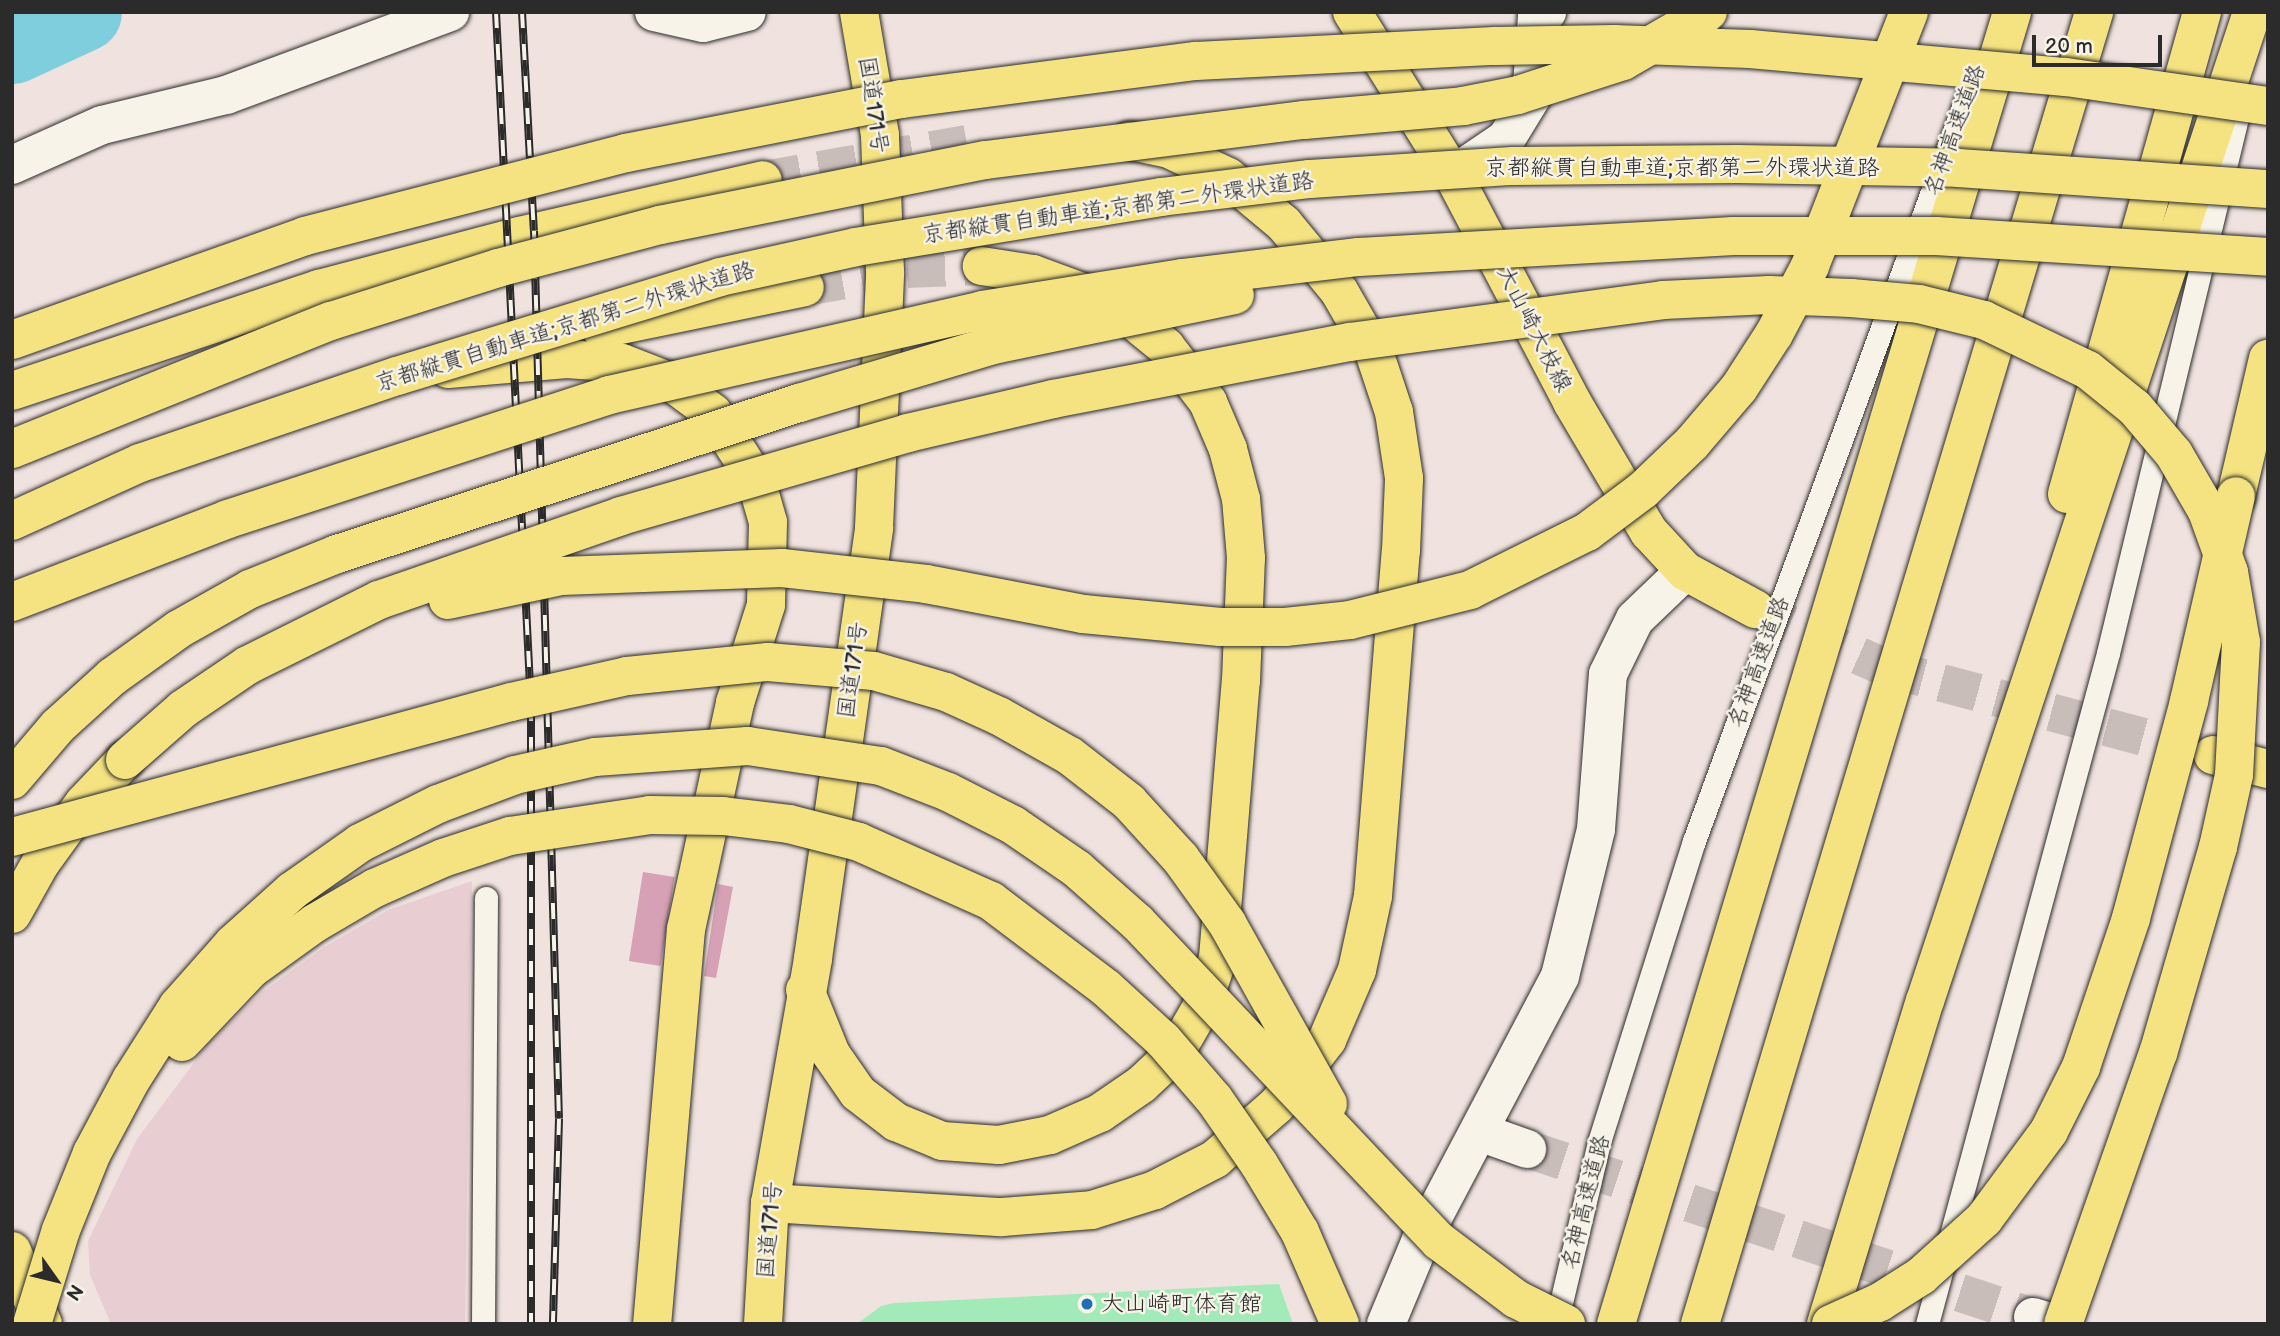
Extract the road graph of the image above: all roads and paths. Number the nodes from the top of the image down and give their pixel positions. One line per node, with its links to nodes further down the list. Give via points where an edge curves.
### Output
1 (450, 12): 17 (street, via 226,95 102,125)
2 (654, 12): 3 (street, via 703,23)
3 (747, 12)
4 (859, 12): 42 (main road, 国道171号, via 880,135 885,272 874,528)
5 (1352, 12): 18 (main road, 大山崎大枝線)
6 (1547, 12): 18 (street, via 1537,16 1531,98 1506,139)
7 (1708, 12): 29 (main road, bridge, via 1623,61 1518,95 1462,106 1304,120 986,160 660,225 498,268 331,321)
8 (1909, 12): 36 (main road, bridge, via 1810,266 1739,388 1692,443 1615,511 1527,565 1470,590 1350,620 1220,627 1083,614 926,584 795,569 667,569 561,576 491,588 419,608 343,638 261,676)
9 (1998, 12): 57 (lane, 名神高速道路, via 1694,841 1600,1142)
10 (2011, 12): 59 (main road, 名神高速道路)
11 (2094, 12): 60 (main road)
12 (2202, 12): 43 (main road)
13 (2252, 12): 43 (main road)
14 (2262, 12): 62 (lane, via 2108,653)
15 (2268, 106): 25 (main road, bridge, via 2052,75 1750,49 1508,46 1196,61 902,99 626,153 305,236)
16 (967, 144): 47 (main road, via 1039,134 1104,135 1169,149 1228,177 1284,224 1339,291 1374,352 1394,412 1404,478 1373,896 1357,970 1327,1040 1277,1105 1226,1150 1155,1190 1092,1210 1002,1217)
17 (12, 165)
18 (1453, 175): 32 (main road, 大山崎大枝線, via 1618,485 1648,532)
19 (763, 180): 28 (main road, via 519,236 319,289)
20 (2268, 189): 30 (main road, 京都縦貫自動車道;京都第二外環状道路, bridge, via 1958,168 1737,164 1473,169 1310,179 1148,200 856,247 720,277 397,376 140,463)
21 (1541, 244): 22 (main road, bridge, via 1733,236 1936,236); 33 (main road, bridge, via 1359,257 1182,278 982,310 779,353 609,395 421,453 228,519); 38 (main road, bridge, via 1187,304 993,345 799,403 337,554 250,589 179,629 76,709)
22 (2268, 257)
23 (982, 266): 42 (main road, via 1033,274 1112,303 1166,347 1208,402 1228,449 1241,499 1246,558 1241,681 1218,958 1201,1009 1175,1053 1142,1084 1100,1113 1050,1135 999,1145 942,1141 896,1122 858,1093 831,1054)
24 (805, 287): 27 (main road)
25 (12, 340)
26 (2268, 359): 61 (main road, bridge, via 2189,701 2107,998 2081,1067 2049,1131 1984,1219 1921,1276 1880,1302)
27 (365, 376): 31 (main road, via 168,441); 53 (main road, via 567,359 622,363 671,382 713,413 756,480 768,522 766,605 735,703 686,929)
28 (12, 391)
29 (12, 449)
30 (12, 520)
31 (12, 534)
32 (1685, 571): 34 (main road, 大山崎大枝線); 44 (street, via 1635,620 1608,674 1596,829 1560,976)
33 (12, 602)
34 (1755, 609)
35 (2213, 755): 37 (main road)
36 (125, 760): 41 (main road, bridge, via 84,803 40,864); 49 (main road, bridge, via 183,709 248,665 379,600 621,516 908,433 1040,402 1350,342 1663,300 1851,298 1919,304 1984,320 2088,370 2135,408 2174,454 2207,511 2224,560 2241,642 2234,775 2218,847 2158,1053)
37 (2268, 769)
38 (12, 780)
39 (12, 837): 46 (main road, bridge, via 511,702 627,676 768,662 839,665 900,677 971,702 1051,744 1110,785 1164,839 1227,923 1326,1101)
40 (486, 898): 52 (lane)
41 (12, 914)
42 (805, 990): 47 (main road, 国道171号)
43 (1925, 1001): 61 (main road)
44 (1482, 1133): 45 (street); 56 (street, via 1422,1240)
45 (1527, 1149)
46 (1393, 1193): 50 (main road, bridge, via 1138,923 1077,869 1013,825 948,792 881,766 814,753 748,746 595,757 515,775 438,804 360,844 292,891 233,944 178,1006 92,1153 61,1230); 58 (main road, bridge, via 1439,1241 1488,1280)
47 (770, 1203): 54 (main road, 国道171号)
48 (12, 1251): 51 (main road)
49 (2051, 1321)
50 (34, 1324): 55 (main road, bridge, via 103,1163 145,1092 194,1025 251,969 375,888 443,858 522,834 650,815 776,822 859,842 992,901 1049,942 1163,1040 1214,1099 1300,1232)
51 (43, 1324)
52 (483, 1324)
53 (652, 1324)
54 (763, 1324)
55 (1340, 1324)
56 (1386, 1324)
57 (1556, 1324)
58 (1566, 1324)
59 (1616, 1324)
60 (1700, 1324)
61 (1829, 1324)
62 (1927, 1324)

